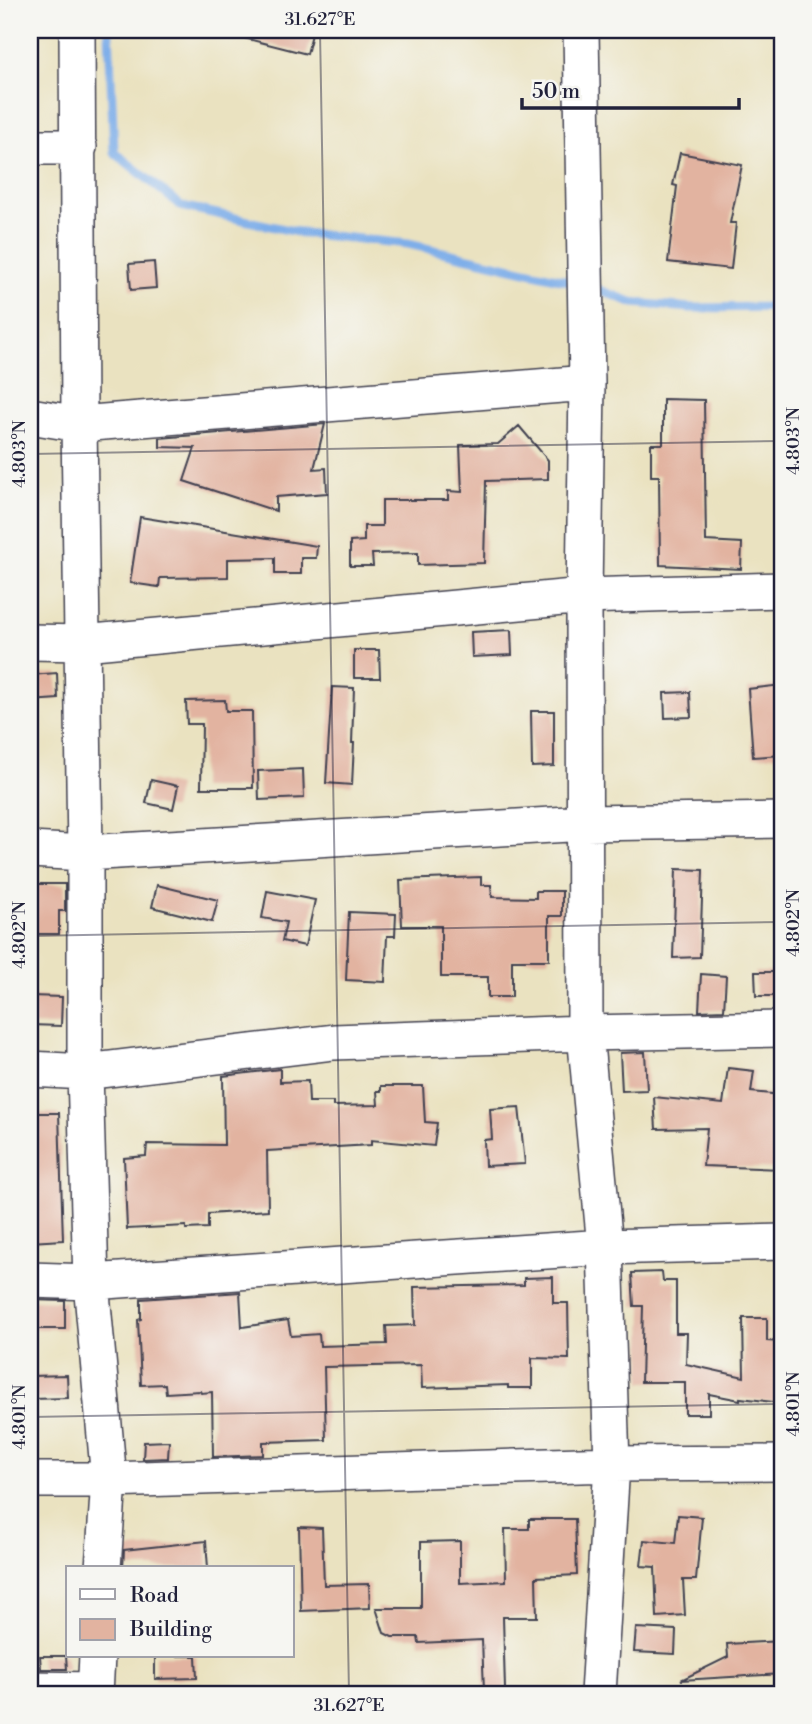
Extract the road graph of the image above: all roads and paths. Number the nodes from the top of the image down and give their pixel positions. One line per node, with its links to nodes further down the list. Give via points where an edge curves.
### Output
1 (77, 30): 4 (street)
2 (581, 30): 5 (street)
3 (30, 146): 4 (street)
4 (79, 146): 7 (street)
5 (587, 383): 7 (street); 9 (street)
6 (30, 416): 7 (street)
7 (79, 424): 11 (street)
8 (782, 590): 9 (street)
9 (584, 596): 11 (street); 13 (street)
10 (30, 642): 11 (street)
11 (83, 643): 15 (street)
12 (782, 820): 13 (street)
13 (585, 823): 15 (street); 17 (street)
14 (30, 850): 15 (street)
15 (85, 853): 19 (street)
16 (782, 1029): 17 (street)
17 (585, 1033): 19 (street, via 334,1042); 21 (street)
18 (30, 1069): 19 (street)
19 (85, 1072): 23 (street)
20 (782, 1242): 21 (street)
21 (606, 1247): 23 (street); 25 (street)
22 (30, 1280): 23 (street)
23 (91, 1282): 27 (street)
24 (782, 1463): 25 (street)
25 (612, 1464): 27 (street); 32 (street)
26 (30, 1480): 27 (street)
27 (109, 1480): 28 (street)
28 (103, 1566)
29 (97, 1658): 31 (street)
30 (30, 1689): 31 (street)
31 (95, 1692)
32 (598, 1694)

